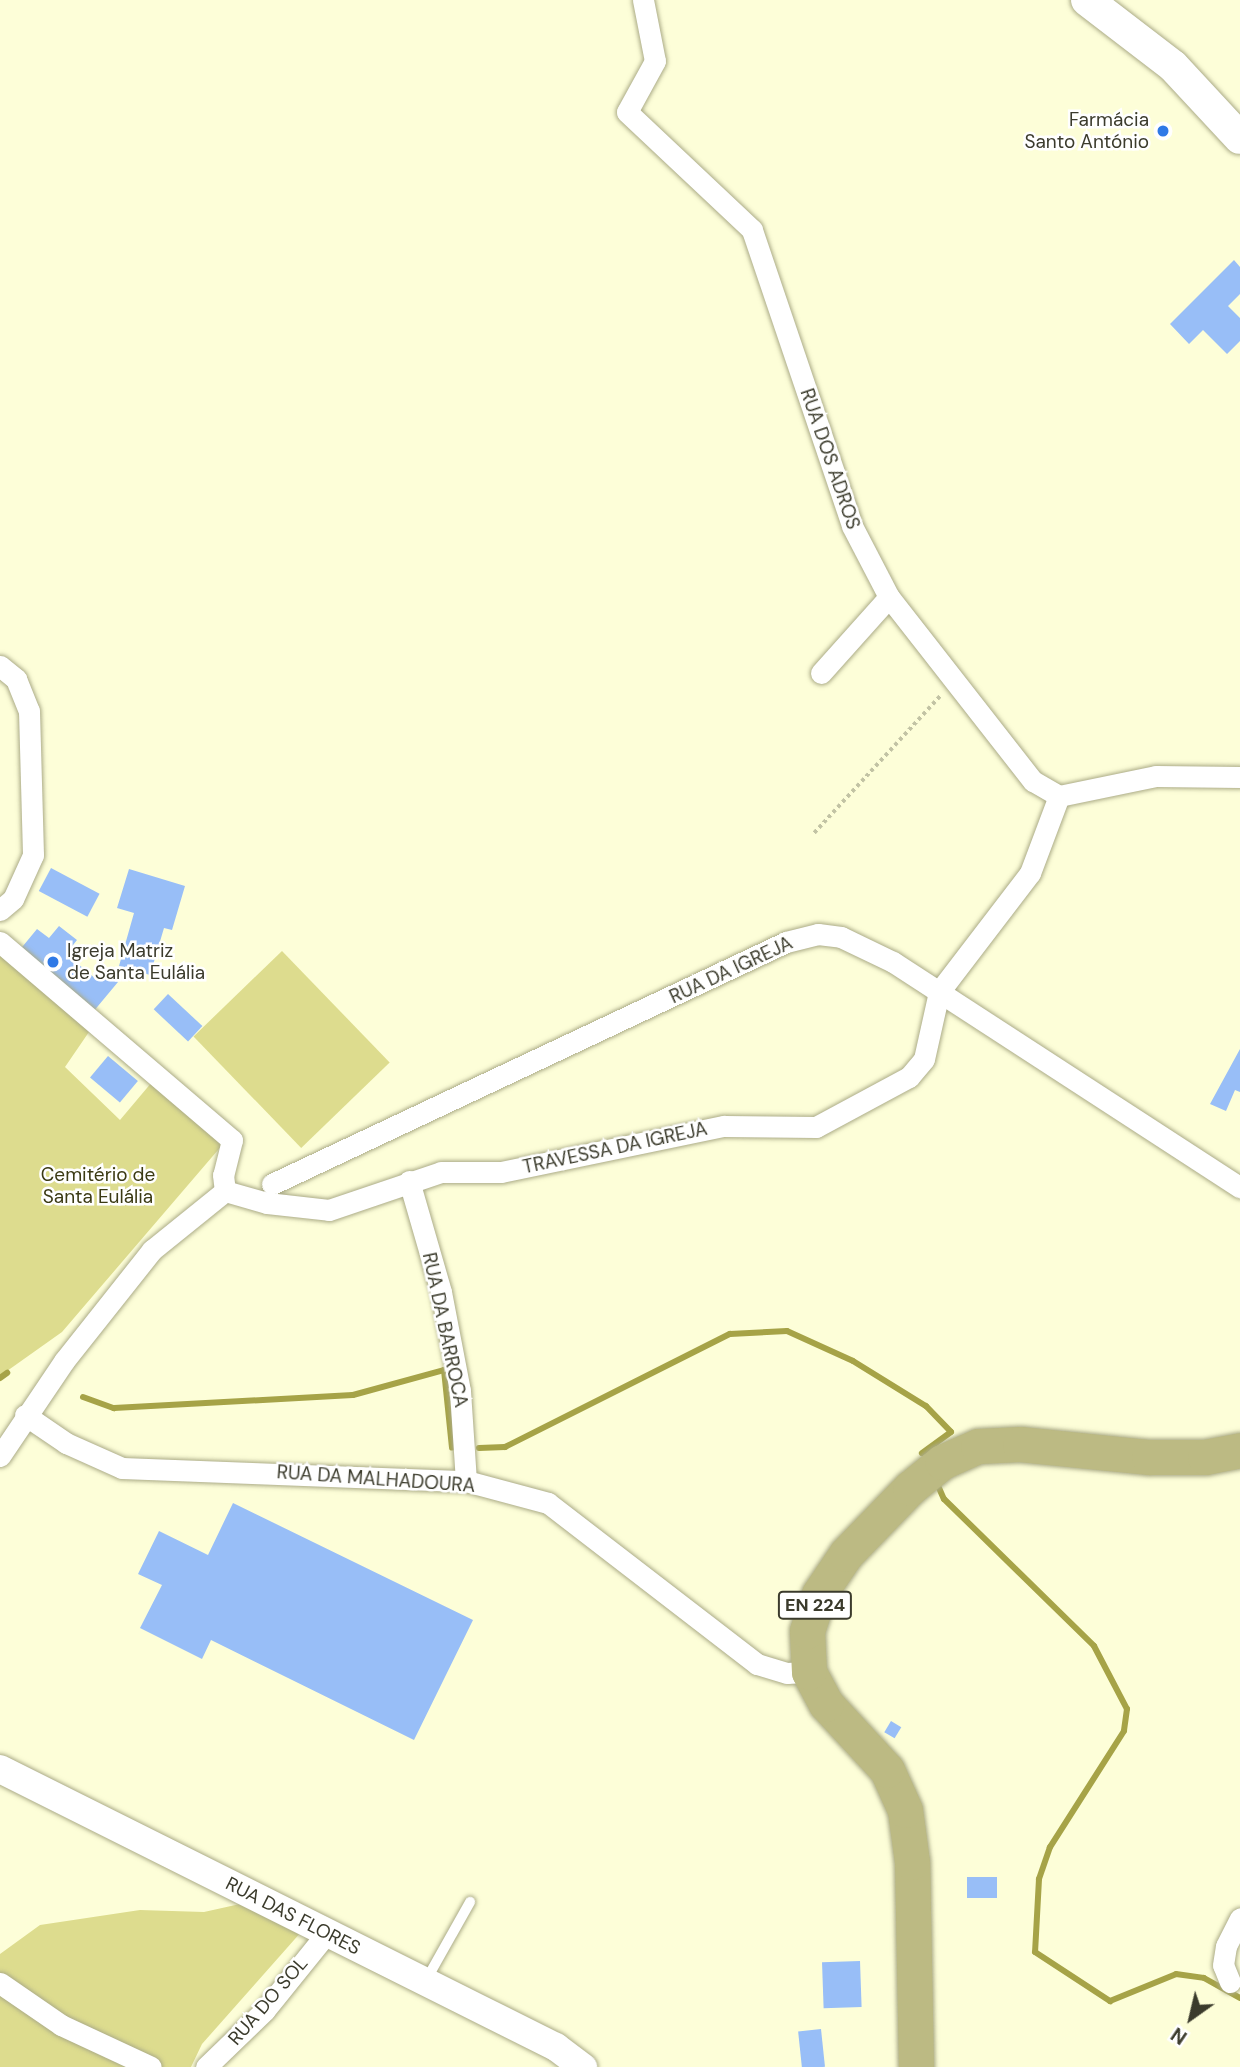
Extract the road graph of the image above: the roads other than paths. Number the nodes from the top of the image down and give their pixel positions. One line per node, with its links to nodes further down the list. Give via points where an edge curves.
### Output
1 (643, 0): 4 (street, RUA DOS ADROS, via 655,61 627,112 752,230 852,526)
2 (1087, 0): 3 (main road, via 1173,66)
3 (1240, 138)
4 (889, 597): 6 (street); 8 (street, RUA DOS ADROS, via 1033,781)
5 (0, 666): 9 (street, via 16,678 29,710 33,855 13,899)
6 (821, 673)
7 (1240, 777): 8 (street, via 1156,776)
8 (1059, 796): 11 (street, via 1030,873)
9 (0, 910)
10 (0, 942): 15 (street, via 232,1140 223,1175)
11 (939, 992): 12 (street, TRAVESSA DA IGREJA, via 924,1059 909,1077 816,1127 723,1126 501,1172 441,1172); 13 (street, RUA DA IGREJA, via 841,937 818,934 786,942); 14 (street, RUA DA IGREJA)
12 (409, 1181): 15 (street, TRAVESSA DA IGREJA, via 329,1210 267,1203); 19 (street, RUA DA BARROCA, via 457,1378)
13 (272, 1184)
14 (1240, 1187)
15 (225, 1191): 16 (street, via 152,1250)
16 (26, 1415): 18 (street); 19 (street, RUA DA MALHADOURA, via 66,1443 122,1468)
17 (1240, 1450): 20 (main road, EN 224, via 1205,1457 1149,1457 1020,1444 978,1446 943,1462 846,1554 819,1594 807,1632)
18 (0, 1456)
19 (466, 1481): 20 (street, RUA DA MALHADOURA, via 548,1503 757,1664 787,1673)
20 (809, 1672): 31 (main road, EN 224, via 826,1704 887,1770 905,1810 912,1862)
21 (0, 1769): 24 (street, RUA DAS FLORES)
22 (470, 1902): 25 (lane)
23 (1240, 1918): 26 (street, via 1226,1946 1223,1965)
24 (327, 1933): 25 (street, RUA DAS FLORES); 29 (street, RUA DO SOL, via 264,2011)
25 (425, 1982): 30 (street, RUA DAS FLORES)
26 (1230, 1982)
27 (0, 1983): 28 (street, via 61,2025)
28 (151, 2067)
29 (206, 2067)
30 (583, 2067)
31 (916, 2067)

